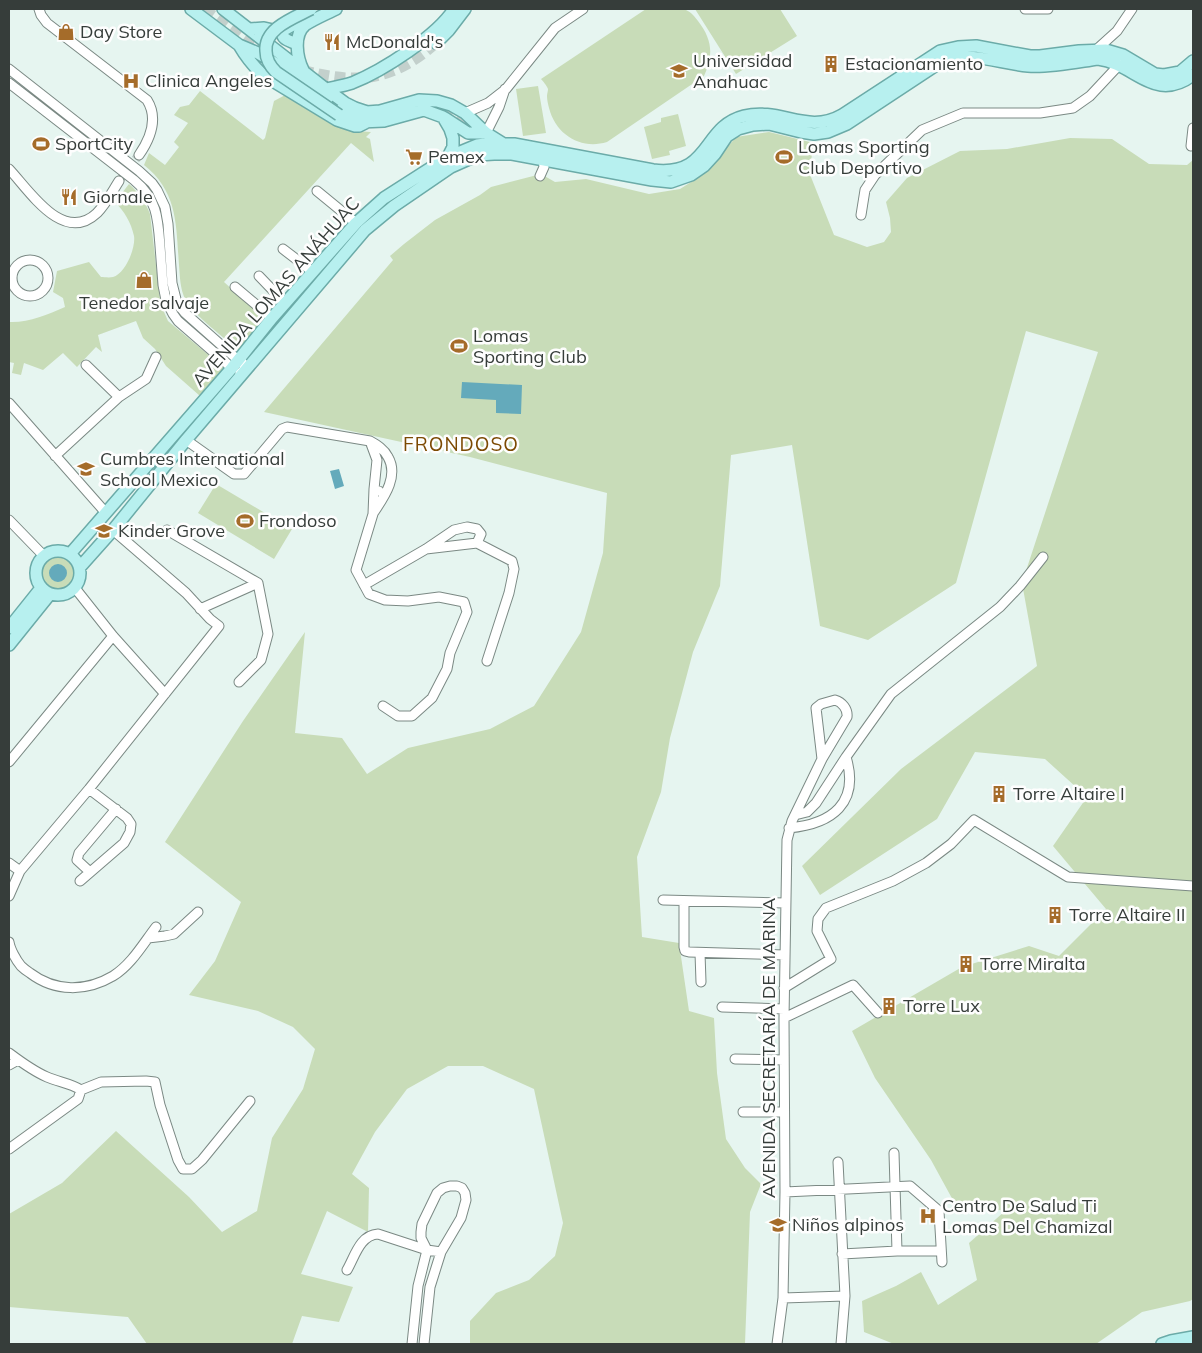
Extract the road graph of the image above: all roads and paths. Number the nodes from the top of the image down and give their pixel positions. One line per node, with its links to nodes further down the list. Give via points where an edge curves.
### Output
1 (39, 9): 33 (street, via 47,23 147,100 151,108 151,135)
2 (192, 9): 28 (main road, via 239,45 258,53)
3 (223, 9): 13 (main road)
4 (311, 9): 28 (main road, bridge, via 272,32 267,41 266,56 270,65 339,115)
5 (321, 9): 14 (main road)
6 (336, 9): 16 (main road, via 303,26)
7 (454, 9): 24 (main road, via 435,30 392,62 350,83)
8 (465, 9): 15 (main road)
9 (583, 9): 25 (street, via 555,28)
10 (1026, 9): 11 (street)
11 (1048, 9)
12 (1132, 9): 17 (street)
13 (250, 29): 14 (main road); 21 (main road)
14 (282, 32): 16 (main road, via 285,39)
15 (436, 43)
16 (297, 44): 21 (main road)
17 (1097, 55): 18 (main road, AVENIDA LOMAS ANÁHUAC, via 1106,50); 31 (main road, AVENIDA LOMAS ANÁHUAC, via 1030,56 976,46 940,50 832,120 808,123 761,114 734,119 720,129 697,158 674,170 653,170); 40 (main road, AVENIDA LOMAS ANÁHUAC, via 1040,66 976,57 944,60 835,130 808,133 761,124 738,129 727,136 698,171)
18 (1121, 60): 19 (main road, AVENIDA LOMAS ANÁHUAC, via 1164,75 1180,72); 22 (main road, AVENIDA LOMAS ANÁHUAC, via 1158,85 1177,84); 42 (street, via 1090,96 1073,108 1040,113 963,113 922,130 875,176 865,190)
19 (1193, 62)
20 (9, 69): 52 (street, via 152,183 167,215 172,284 177,303)
21 (306, 73): 24 (main road)
22 (1193, 75)
23 (9, 82): 52 (street, via 144,190 157,217 163,285 172,314)
24 (326, 89): 26 (main road, via 345,103 367,112 425,100 444,103)
25 (506, 89): 26 (street); 30 (street)
26 (465, 113): 30 (main road)
27 (443, 117): 28 (main road, via 424,110 390,120); 30 (main road, via 468,133); 34 (main road, via 453,138)
28 (367, 122)
29 (1193, 128): 32 (street)
30 (486, 133): 31 (main road)
31 (502, 143): 34 (main road, AVENIDA LOMAS ANÁHUAC, via 477,145)
32 (1191, 146)
33 (139, 155)
34 (448, 157): 43 (main road, AVENIDA LOMAS ANÁHUAC, via 384,198)
35 (543, 159): 38 (street); 40 (main road, AVENIDA LOMAS ANÁHUAC); 54 (main road, AVENIDA LOMAS ANÁHUAC, via 502,153 478,155 451,167 394,206 365,230)
36 (9, 169): 39 (street, via 40,204 67,222 77,222 96,214)
37 (597, 175): 40 (main road, via 644,184)
38 (540, 176)
39 (119, 181)
40 (671, 182)
41 (317, 191): 43 (street)
42 (861, 215)
43 (356, 223): 46 (main road, AVENIDA LOMAS ANÁHUAC)
44 (283, 248): 46 (street)
45 (11, 268): 45 (street, via 13,288 20,294 39,295 46,288 46,269 39,262 20,262)
46 (313, 272): 49 (main road, AVENIDA LOMAS ANÁHUAC)
47 (259, 276): 49 (street)
48 (236, 287): 50 (street)
49 (285, 303): 50 (main road, AVENIDA LOMAS ANÁHUAC)
50 (272, 318): 52 (main road, AVENIDA LOMAS ANÁHUAC)
51 (156, 357): 55 (street, via 146,378)
52 (235, 364): 54 (street, via 242,362 244,366 233,380); 64 (main road, AVENIDA LOMAS ANÁHUAC)
53 (86, 365): 55 (street)
54 (233, 385): 57 (main road, AVENIDA LOMAS ANÁHUAC)
55 (119, 397): 59 (street)
56 (9, 403): 59 (street)
57 (186, 440): 58 (street, via 239,475 244,474 287,427); 67 (main road, AVENIDA LOMAS ANÁHUAC)
58 (370, 441): 60 (street); 61 (street)
59 (55, 456): 64 (street)
60 (389, 457): 61 (street); 63 (street, via 392,473)
61 (377, 460): 62 (street)
62 (374, 489): 63 (street); 65 (street)
63 (387, 494): 65 (street)
64 (106, 514): 71 (main road, AVENIDA LOMAS ANÁHUAC)
65 (373, 514): 76 (street, via 356,570)
66 (9, 520): 72 (street)
67 (113, 530): 74 (main road, AVENIDA LOMAS ANÁHUAC); 79 (street)
68 (167, 530): 75 (street)
69 (477, 543): 70 (street); 70 (street, via 481,534 477,529 467,527 454,530); 83 (street, via 514,564 509,593)
70 (426, 548): 76 (street)
71 (70, 554): 72 (main road, via 57,550); 74 (main road)
72 (43, 555): 78 (main road, via 36,570 38,582)
73 (1043, 557): 87 (street, via 1000,607 891,694)
74 (80, 567): 77 (main road, via 81,576)
75 (258, 583): 79 (street); 84 (street, via 268,634 261,660)
76 (364, 585): 86 (street, via 369,594 385,600 439,597 464,602 467,612 447,668 432,698 412,716 398,716)
77 (75, 588): 78 (main road, via 58,595); 81 (street)
78 (46, 591): 80 (main road); 82 (main road)
79 (200, 609): 85 (street, via 219,626)
80 (9, 628)
81 (113, 636): 85 (street); 89 (street)
82 (9, 644)
83 (487, 662)
84 (239, 682)
85 (165, 694): 90 (street)
86 (383, 706)
87 (846, 757): 92 (street, via 816,803 807,812); 93 (street, via 851,777 843,804 834,814 811,825)
88 (822, 759): 88 (street, AVENIDA SECRETARÍA DE MARINA, via 847,717 846,710 835,700 816,708); 92 (street, AVENIDA SECRETARÍA DE MARINA)
89 (9, 762)
90 (89, 789): 91 (street); 95 (street)
91 (116, 809): 96 (street, via 79,852 77,860); 96 (street, via 131,824 130,832 124,843)
92 (795, 815): 93 (street, AVENIDA SECRETARÍA DE MARINA)
93 (789, 828): 102 (street, AVENIDA SECRETARÍA DE MARINA)
94 (9, 863): 95 (street)
95 (20, 871): 99 (street)
96 (90, 872): 97 (street)
97 (80, 880)
98 (1193, 886): 110 (street, via 1068,877 974,820 951,844 926,862 893,881 826,908 818,919 818,931 830,959)
99 (9, 896)
100 (663, 900): 101 (street)
101 (684, 901): 102 (street); 107 (street, via 684,947 686,951)
102 (785, 904): 108 (street, AVENIDA SECRETARÍA DE MARINA)
103 (198, 912): 105 (street, via 174,934)
104 (156, 927): 105 (street)
105 (148, 938): 106 (street, via 114,976 78,988 58,987 40,981 21,966)
106 (9, 942)
107 (700, 953): 108 (street); 109 (street)
108 (784, 955): 110 (street, AVENIDA SECRETARÍA DE MARINA)
109 (701, 982)
110 (784, 988): 113 (street, AVENIDA SECRETARÍA DE MARINA)
111 (722, 1007): 113 (street)
112 (878, 1013): 113 (street, via 853,985)
113 (784, 1014): 117 (street, AVENIDA SECRETARÍA DE MARINA)
114 (9, 1053): 116 (street)
115 (735, 1059): 117 (street)
116 (18, 1060): 118 (street); 119 (street, via 48,1078)
117 (784, 1060): 122 (street, AVENIDA SECRETARÍA DE MARINA)
118 (9, 1065)
119 (81, 1090): 120 (street, via 102,1082 155,1082 183,1169 192,1169 202,1160); 123 (street, via 78,1099)
120 (250, 1101)
121 (743, 1112): 122 (street)
122 (784, 1112): 128 (street, AVENIDA SECRETARÍA DE MARINA)
123 (9, 1149)
124 (894, 1153): 126 (street)
125 (838, 1162): 127 (street)
126 (895, 1187): 127 (street); 130 (street, via 910,1186 939,1211); 131 (street)
127 (839, 1190): 128 (street); 133 (street)
128 (784, 1192): 137 (street, AVENIDA SECRETARÍA DE MARINA)
129 (426, 1250): 132 (street); 132 (street, via 421,1238 422,1224 437,1194 443,1188 458,1186 465,1193 464,1209); 135 (street, via 372,1234 362,1242); 140 (street, via 418,1286)
130 (941, 1250): 131 (street); 134 (street)
131 (897, 1251): 133 (street)
132 (441, 1252): 141 (street, via 430,1287)
133 (842, 1254): 136 (street)
134 (942, 1262)
135 (348, 1270)
136 (845, 1296): 137 (street); 143 (street)
137 (782, 1298): 142 (street, AVENIDA SECRETARÍA DE MARINA)
138 (1193, 1338): 139 (main road); 145 (main road)
139 (1180, 1342): 144 (main road)
140 (412, 1344)
141 (424, 1344)
142 (777, 1344)
143 (841, 1344)
144 (1162, 1344)
145 (1191, 1344)

